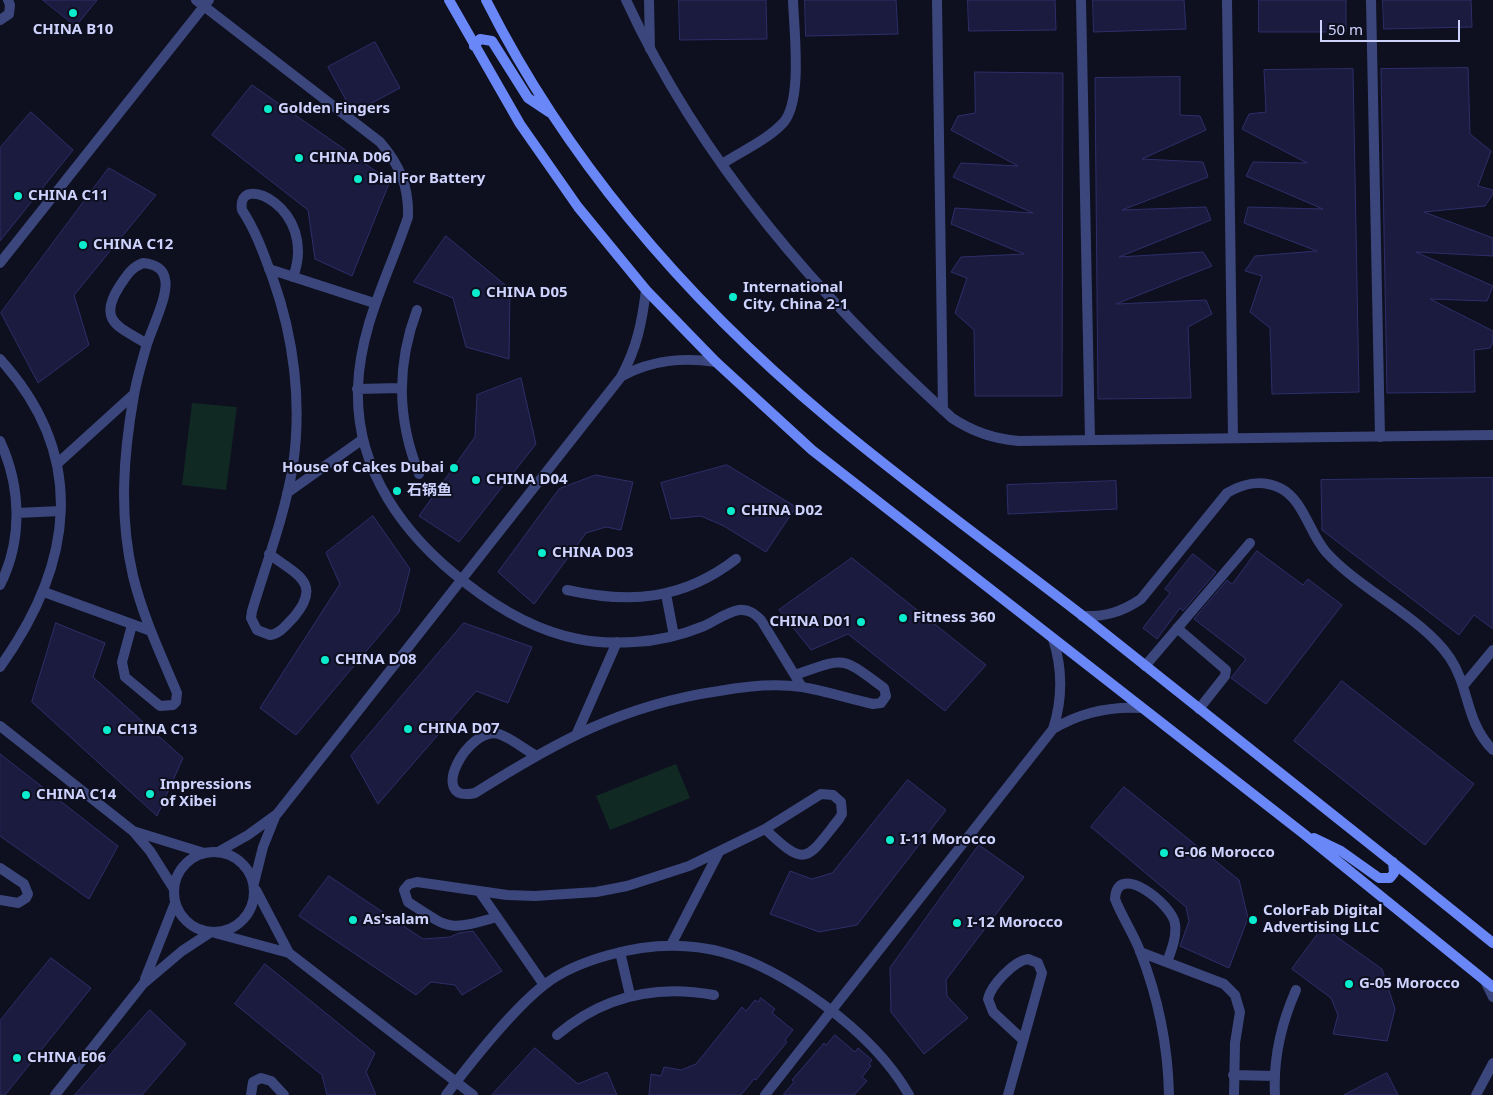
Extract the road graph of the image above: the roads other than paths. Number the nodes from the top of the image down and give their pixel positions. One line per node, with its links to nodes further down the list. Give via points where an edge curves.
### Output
1 (8, 0): 12 (street, via 9,14)
2 (449, 0): 13 (street)
3 (486, 0): 15 (street)
4 (626, 0): 14 (street)
5 (649, 0): 14 (street)
6 (794, 0): 16 (street, via 795,96 789,114 777,129)
7 (937, 0): 30 (street)
8 (1081, 0): 35 (street)
9 (1227, 0): 32 (street)
10 (1370, 0): 33 (street)
11 (203, 2): 17 (street); 21 (street, via 380,142 397,164 407,190 408,218)
12 (0, 20)
13 (474, 46): 15 (street, via 484,38 492,41 528,98); 20 (street, via 520,124 572,200)
14 (650, 49): 16 (street)
15 (549, 112): 50 (street, via 601,185 660,255 690,290 749,348 862,446)
16 (722, 164): 30 (street, via 765,223 825,294)
17 (0, 263)
18 (269, 269): 19 (street); 19 (street, via 242,210 242,200 250,193 256,192 272,200 295,228 299,253); 39 (street, via 288,331 295,380 296,437)
19 (293, 277): 21 (street)
20 (646, 290): 25 (street); 26 (street, via 640,333)
21 (374, 304): 28 (street, via 362,346)
22 (417, 310): 27 (street, via 407,341)
23 (147, 344): 23 (street, via 113,321 109,310 112,298 129,271 143,263 158,267 166,280); 29 (street)
24 (0, 359): 37 (street, via 29,394)
25 (716, 362): 26 (street, via 683,358 667,360); 55 (street, via 812,450)
26 (621, 376): 45 (street)
27 (400, 388): 28 (street); 38 (street, via 405,433)
28 (358, 389): 34 (street)
29 (134, 394): 37 (street); 53 (street, via 126,451 124,516 133,577)
30 (943, 410): 35 (street, via 967,428 1001,440)
31 (1493, 435): 33 (street)
32 (1233, 437): 33 (street); 35 (street)
33 (1380, 437)
34 (363, 439): 39 (street); 45 (street, via 373,470 392,508 423,547)
35 (1090, 440)
36 (0, 441): 41 (street, via 12,472)
37 (58, 462): 40 (street)
38 (419, 474)
39 (287, 494): 43 (street)
40 (60, 511): 41 (street); 48 (street, via 56,552)
41 (17, 513): 46 (street, via 11,557)
42 (1250, 542): 52 (street)
43 (269, 554): 43 (street, via 251,618 257,630 270,635 282,630 307,596 303,579)
44 (736, 559): 49 (street, via 709,578)
45 (461, 580): 56 (street, via 501,608 540,628 578,639); 70 (street)
46 (0, 585)
47 (567, 590): 49 (street, via 615,598)
48 (44, 592): 51 (street); 59 (street)
49 (666, 594): 54 (street)
50 (1082, 616): 58 (street); 61 (street, via 1107,615 1141,599 1227,493 1254,482 1268,484 1294,498 1316,540 1338,564 1442,647)
51 (132, 624): 53 (street); 53 (street, via 122,662 125,677 160,706 169,707 176,702 177,693)
52 (1177, 628): 58 (street); 64 (street, via 1226,670 1225,676)
53 (151, 631)
54 (674, 636): 56 (street); 60 (street, via 733,612 747,610 762,620)
55 (1053, 639): 63 (street); 66 (street, via 1062,684)
56 (618, 642): 67 (street)
57 (1493, 650): 61 (street)
58 (1145, 666): 64 (street)
59 (0, 667)
60 (796, 676): 62 (street); 62 (street, via 832,662 846,662 884,688 886,696 881,703 873,704)
61 (1463, 686): 68 (street, via 1471,716)
62 (802, 688): 67 (street, via 763,686 694,694 634,709)
63 (1142, 708): 66 (street, via 1096,710); 73 (street)
64 (1199, 709): 77 (street)
65 (0, 726): 72 (street)
66 (1053, 729): 99 (street)
67 (577, 733): 69 (street)
68 (1493, 750)
69 (535, 756): 69 (street, via 475,793 464,794 452,782 453,771 472,744 484,734 499,734)
70 (277, 814): 75 (street); 79 (street)
71 (765, 829): 71 (street, via 821,794 833,795 841,802 839,819 814,851 808,854 788,851); 76 (street)
72 (133, 831): 74 (street); 80 (street)
73 (1304, 834): 77 (street, via 1341,851 1379,878 1385,879 1394,873); 94 (street)
74 (204, 852): 75 (street); 80 (street, via 194,856 180,870)
75 (218, 852): 79 (street, via 241,861)
76 (719, 852): 81 (street, via 659,877 596,892 535,896); 87 (street)
77 (1393, 862): 86 (street)
78 (0, 868): 82 (street, via 24,884 28,894 18,903)
79 (255, 885): 85 (street, via 249,914 234,927); 90 (street)
80 (174, 889): 83 (street)
81 (479, 891): 84 (street); 84 (street, via 417,882 406,887 404,894 408,902 447,926 462,927)
82 (0, 900)
83 (175, 904): 85 (street, via 183,918 195,928); 92 (street)
84 (497, 917): 93 (street)
85 (213, 933): 90 (street); 92 (street, via 182,951)
86 (1493, 943)
87 (671, 945): 88 (street); 99 (street, via 709,948 744,957 776,972)
88 (620, 952): 93 (street, via 581,965); 96 (street)
89 (1140, 952): 91 (street); 91 (street, via 1115,899 1118,888 1128,882 1164,905 1174,917 1175,933); 117 (street, via 1164,1034)
90 (289, 953): 106 (street)
91 (1168, 962): 103 (street, via 1224,984 1236,996 1240,1012)
92 (143, 984): 109 (street)
93 (544, 984): 106 (street, via 519,1008)
94 (1489, 984): 98 (street)
95 (1296, 990): 104 (street, via 1283,1023)
96 (630, 995): 97 (street, via 672,990); 100 (street, via 598,1007)
97 (714, 995)
98 (1493, 998)
99 (832, 1011): 114 (street); 115 (street, via 888,1063)
100 (557, 1035)
101 (1022, 1039): 101 (street, via 1042,973 1038,963 1028,959 1018,963 995,986 988,999 994,1012); 107 (street)
102 (1493, 1063): 108 (street)
103 (1233, 1075): 104 (street); 118 (street)
104 (1275, 1076): 119 (street)
105 (1493, 1079): 108 (street)
106 (456, 1082): 112 (street); 113 (street)
107 (1009, 1090): 116 (street)
108 (1478, 1092)
109 (55, 1095)
110 (251, 1095): 111 (street, via 253,1082 262,1078 270,1081)
111 (284, 1095)
112 (446, 1095)
113 (473, 1095)
114 (765, 1095)
115 (909, 1095)
116 (998, 1095)
117 (1170, 1095)
118 (1234, 1095)
119 (1276, 1095)

